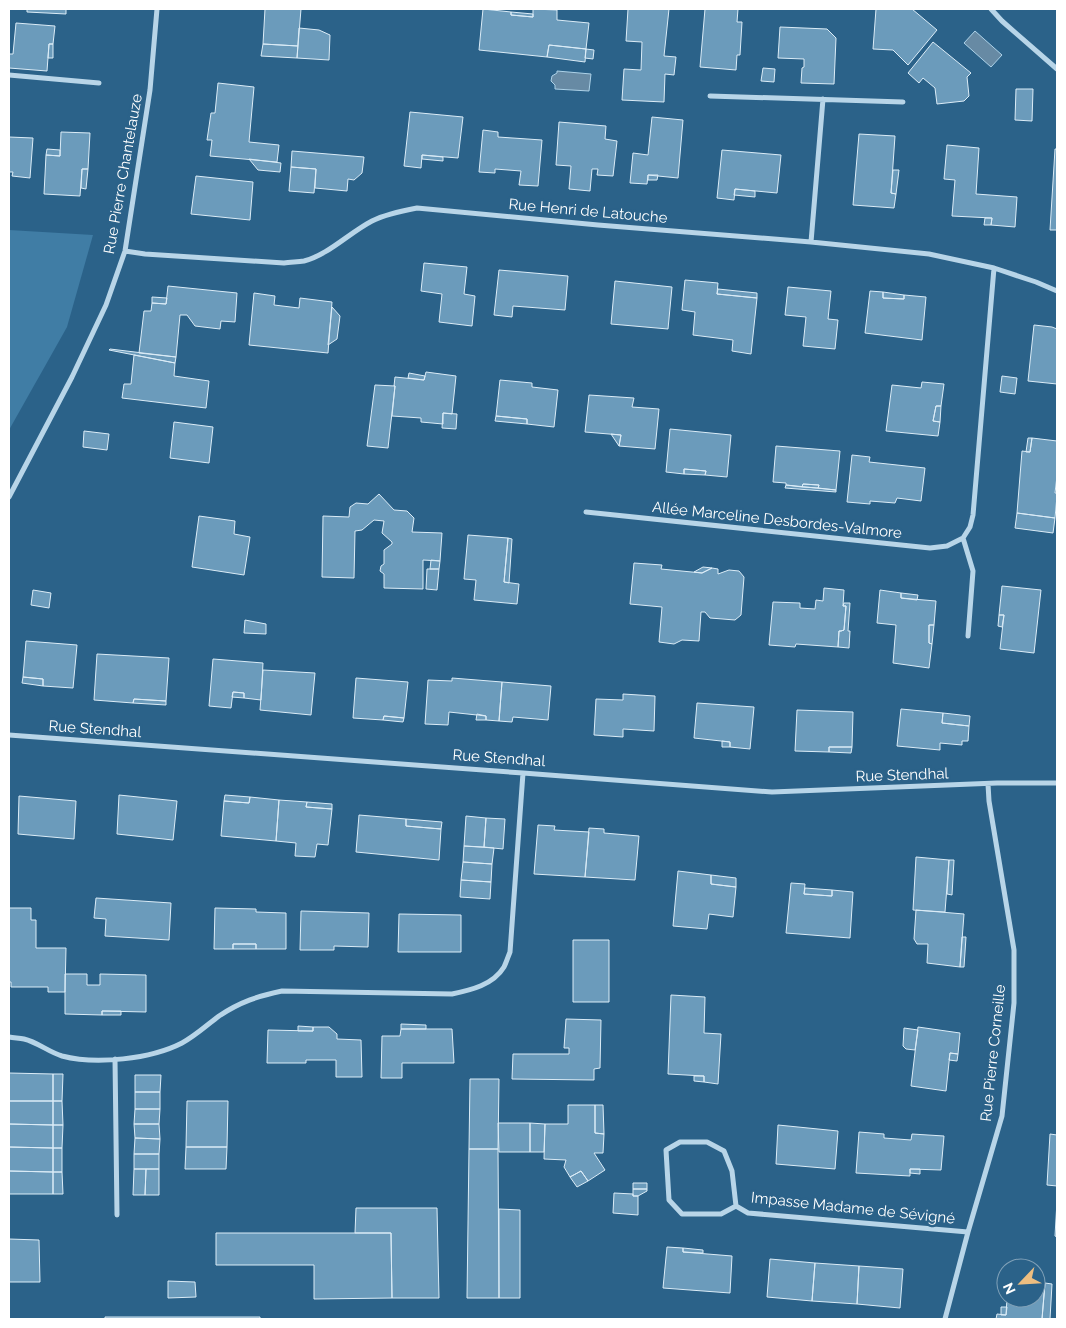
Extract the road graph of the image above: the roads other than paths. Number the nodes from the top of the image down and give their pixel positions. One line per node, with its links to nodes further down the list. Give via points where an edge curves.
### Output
1 (157, 9): 10 (street, Rue Pierre Chantelauze, via 150,90)
2 (991, 9): 3 (street)
3 (1057, 69)
4 (9, 75): 5 (street)
5 (99, 83)
6 (710, 96): 7 (street)
7 (823, 99): 8 (street); 9 (street)
8 (903, 102)
9 (811, 242): 10 (street, Rue Henri de Latouche, via 417,208 394,212 372,221 326,251 304,260 284,263); 11 (street, Rue Henri de Latouche, via 929,254)
10 (125, 251): 13 (street, Rue Pierre Chantelauze, via 106,305)
11 (994, 268): 12 (street, Rue Henri de Latouche); 15 (street, via 973,514)
12 (1057, 291)
13 (9, 497)
14 (586, 512): 15 (street, Allée Marceline Desbordes-Valmore, via 930,548 948,546)
15 (963, 538): 16 (street, via 973,571)
16 (968, 636)
17 (9, 735): 18 (street, Rue Stendhal)
18 (523, 773): 20 (street, Rue Stendhal, via 772,792); 22 (street, via 510,952 504,968 491,981 452,994 282,991 239,1003 182,1043 153,1054)
19 (1057, 782): 20 (street, Rue Stendhal)
20 (988, 784): 25 (street, Rue Pierre Corneille, via 1014,950 1014,1003 1002,1116)
21 (9, 1037): 22 (street, via 25,1039 60,1055 78,1059)
22 (115, 1059): 24 (street)
23 (736, 1206): 23 (street, Impasse Madame de Sévigné, via 732,1171 724,1151 706,1142 680,1142 666,1150 669,1200 682,1214 721,1214); 25 (street, Impasse Madame de Sévigné, via 748,1213)
24 (117, 1215)
25 (968, 1232): 26 (street, Rue Pierre Corneille)
26 (945, 1319)

